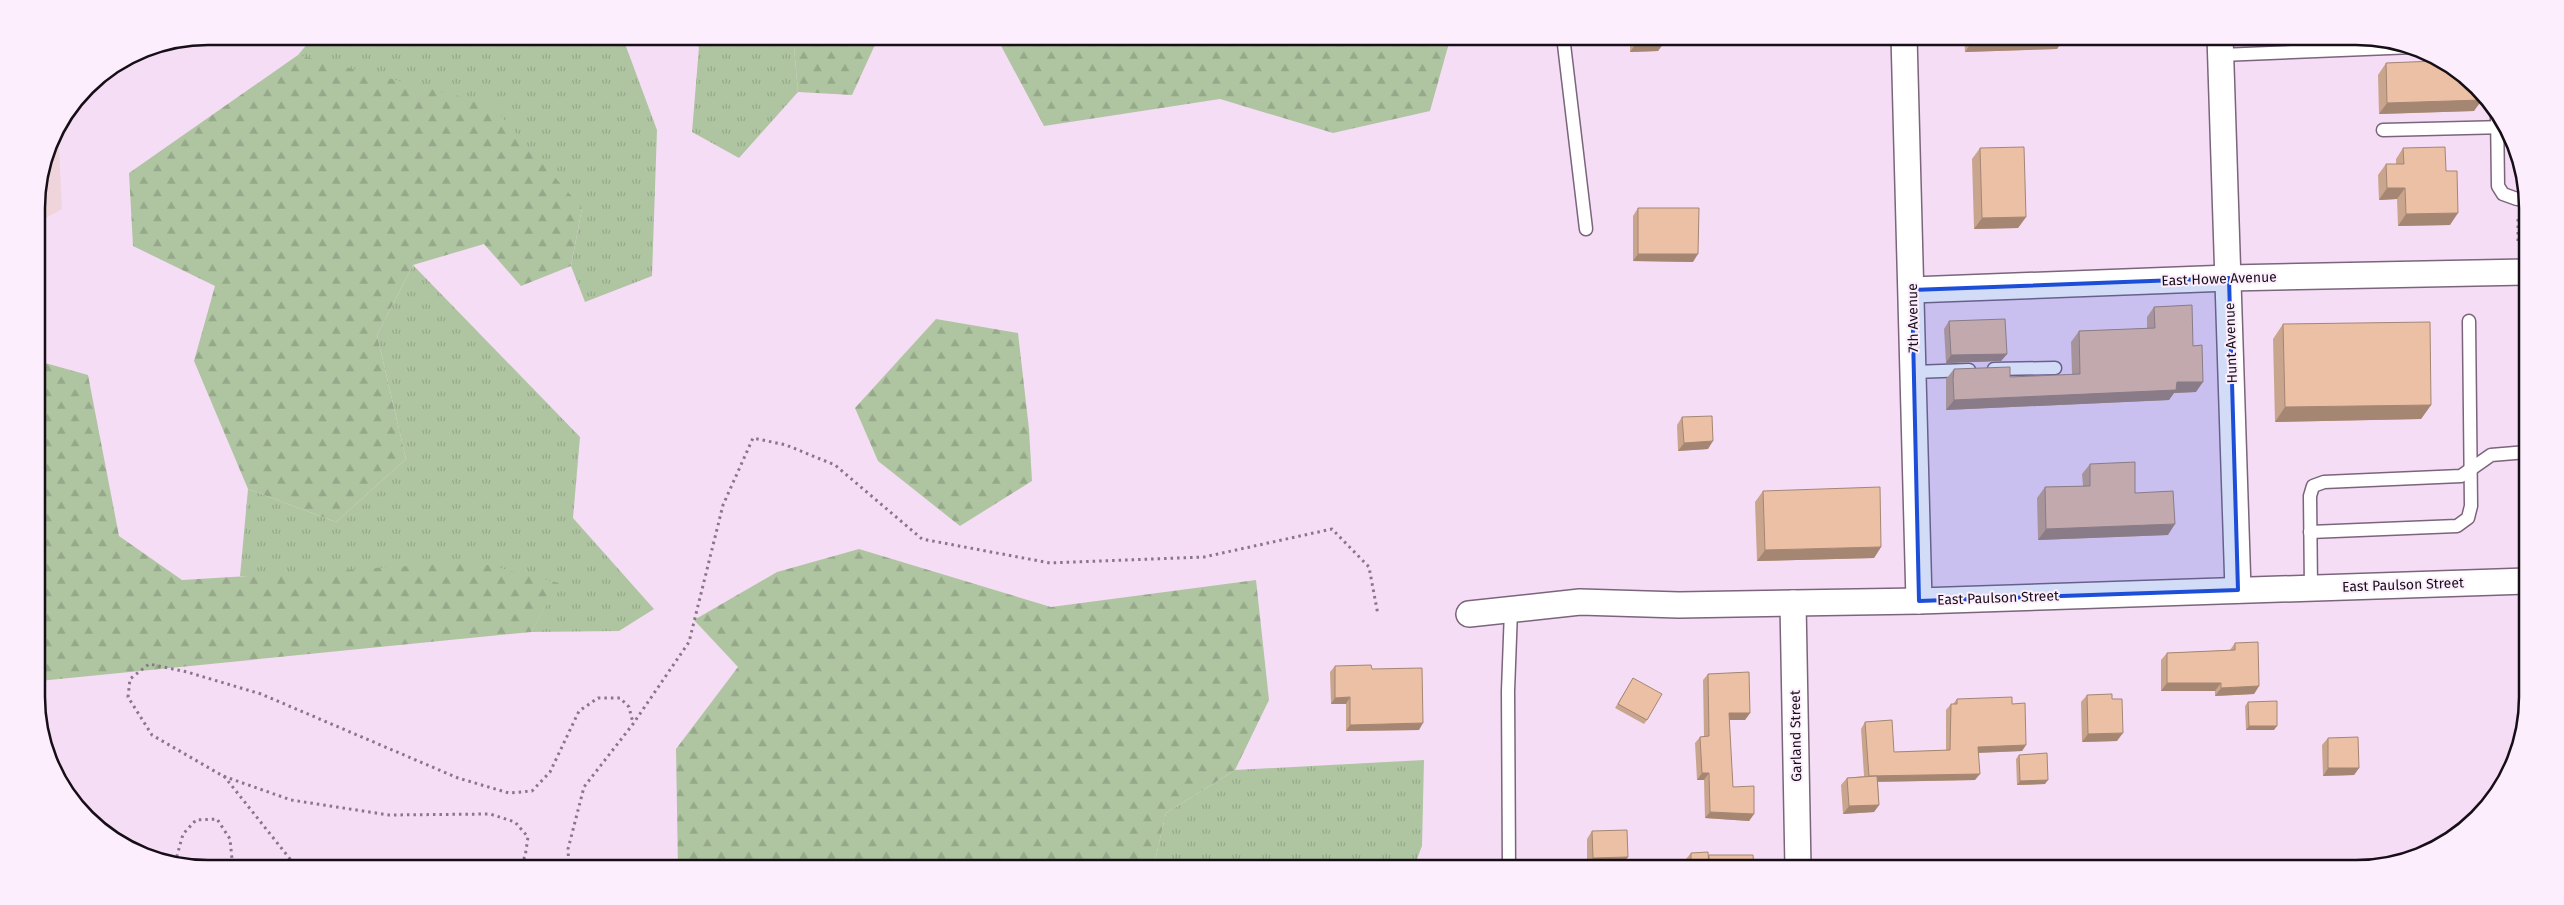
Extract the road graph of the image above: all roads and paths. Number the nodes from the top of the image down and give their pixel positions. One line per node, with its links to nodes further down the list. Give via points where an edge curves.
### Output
1 (1564, 45): 9 (lane)
2 (1904, 45): 12 (street, 7th Avenue)
3 (2220, 46): 4 (lane); 11 (street, Hunt Avenue)
4 (2380, 47)
5 (2497, 127): 6 (lane)
6 (2383, 130)
7 (2501, 135): 8 (lane, via 2498,186 2502,194)
8 (2519, 199)
9 (1586, 229)
10 (2519, 272): 11 (street, East Howe Avenue)
11 (2229, 278): 12 (street, East Howe Avenue); 21 (street, Hunt Avenue)
12 (1912, 290): 15 (street, 7th Avenue)
13 (2469, 320): 17 (lane)
14 (2054, 368): 15 (lane)
15 (1914, 372): 22 (street, 7th Avenue)
16 (2519, 453): 17 (lane, via 2491,455)
17 (2471, 470): 18 (lane, via 2461,476 2324,482 2313,486); 18 (lane, via 2471,506 2468,518 2457,526)
18 (2310, 532): 20 (lane)
19 (2519, 581): 20 (street, East Paulson Street)
20 (2311, 588): 21 (street, East Paulson Street)
21 (2238, 590): 22 (street, East Paulson Street)
22 (1919, 601): 23 (street, East Paulson Street)
23 (1793, 603): 24 (street, East Paulson Street, via 1580,602); 35 (street, Garland Street)
24 (1512, 610): 25 (street, East Paulson Street); 34 (lane, via 1508,691)
25 (1470, 614)
26 (1378, 615): 27 (path, via 1369,567 1332,529 1204,557 1050,563 922,539 835,465 786,445 753,438 723,505 689,642)
27 (633, 724): 28 (path, via 629,707 620,698 598,698 579,711 550,772 532,792 509,793 458,778 261,694 149,664 130,679 128,697 152,735); 33 (path, via 584,787 568,849)
28 (223, 776): 31 (path); 32 (path, via 291,800 389,815 490,814 515,822 528,837)
29 (177, 857): 30 (path, via 183,834 196,820 217,819 230,839)
30 (232, 860)
31 (291, 860)
32 (522, 860)
33 (569, 860)
34 (1509, 860)
35 (1798, 860)

